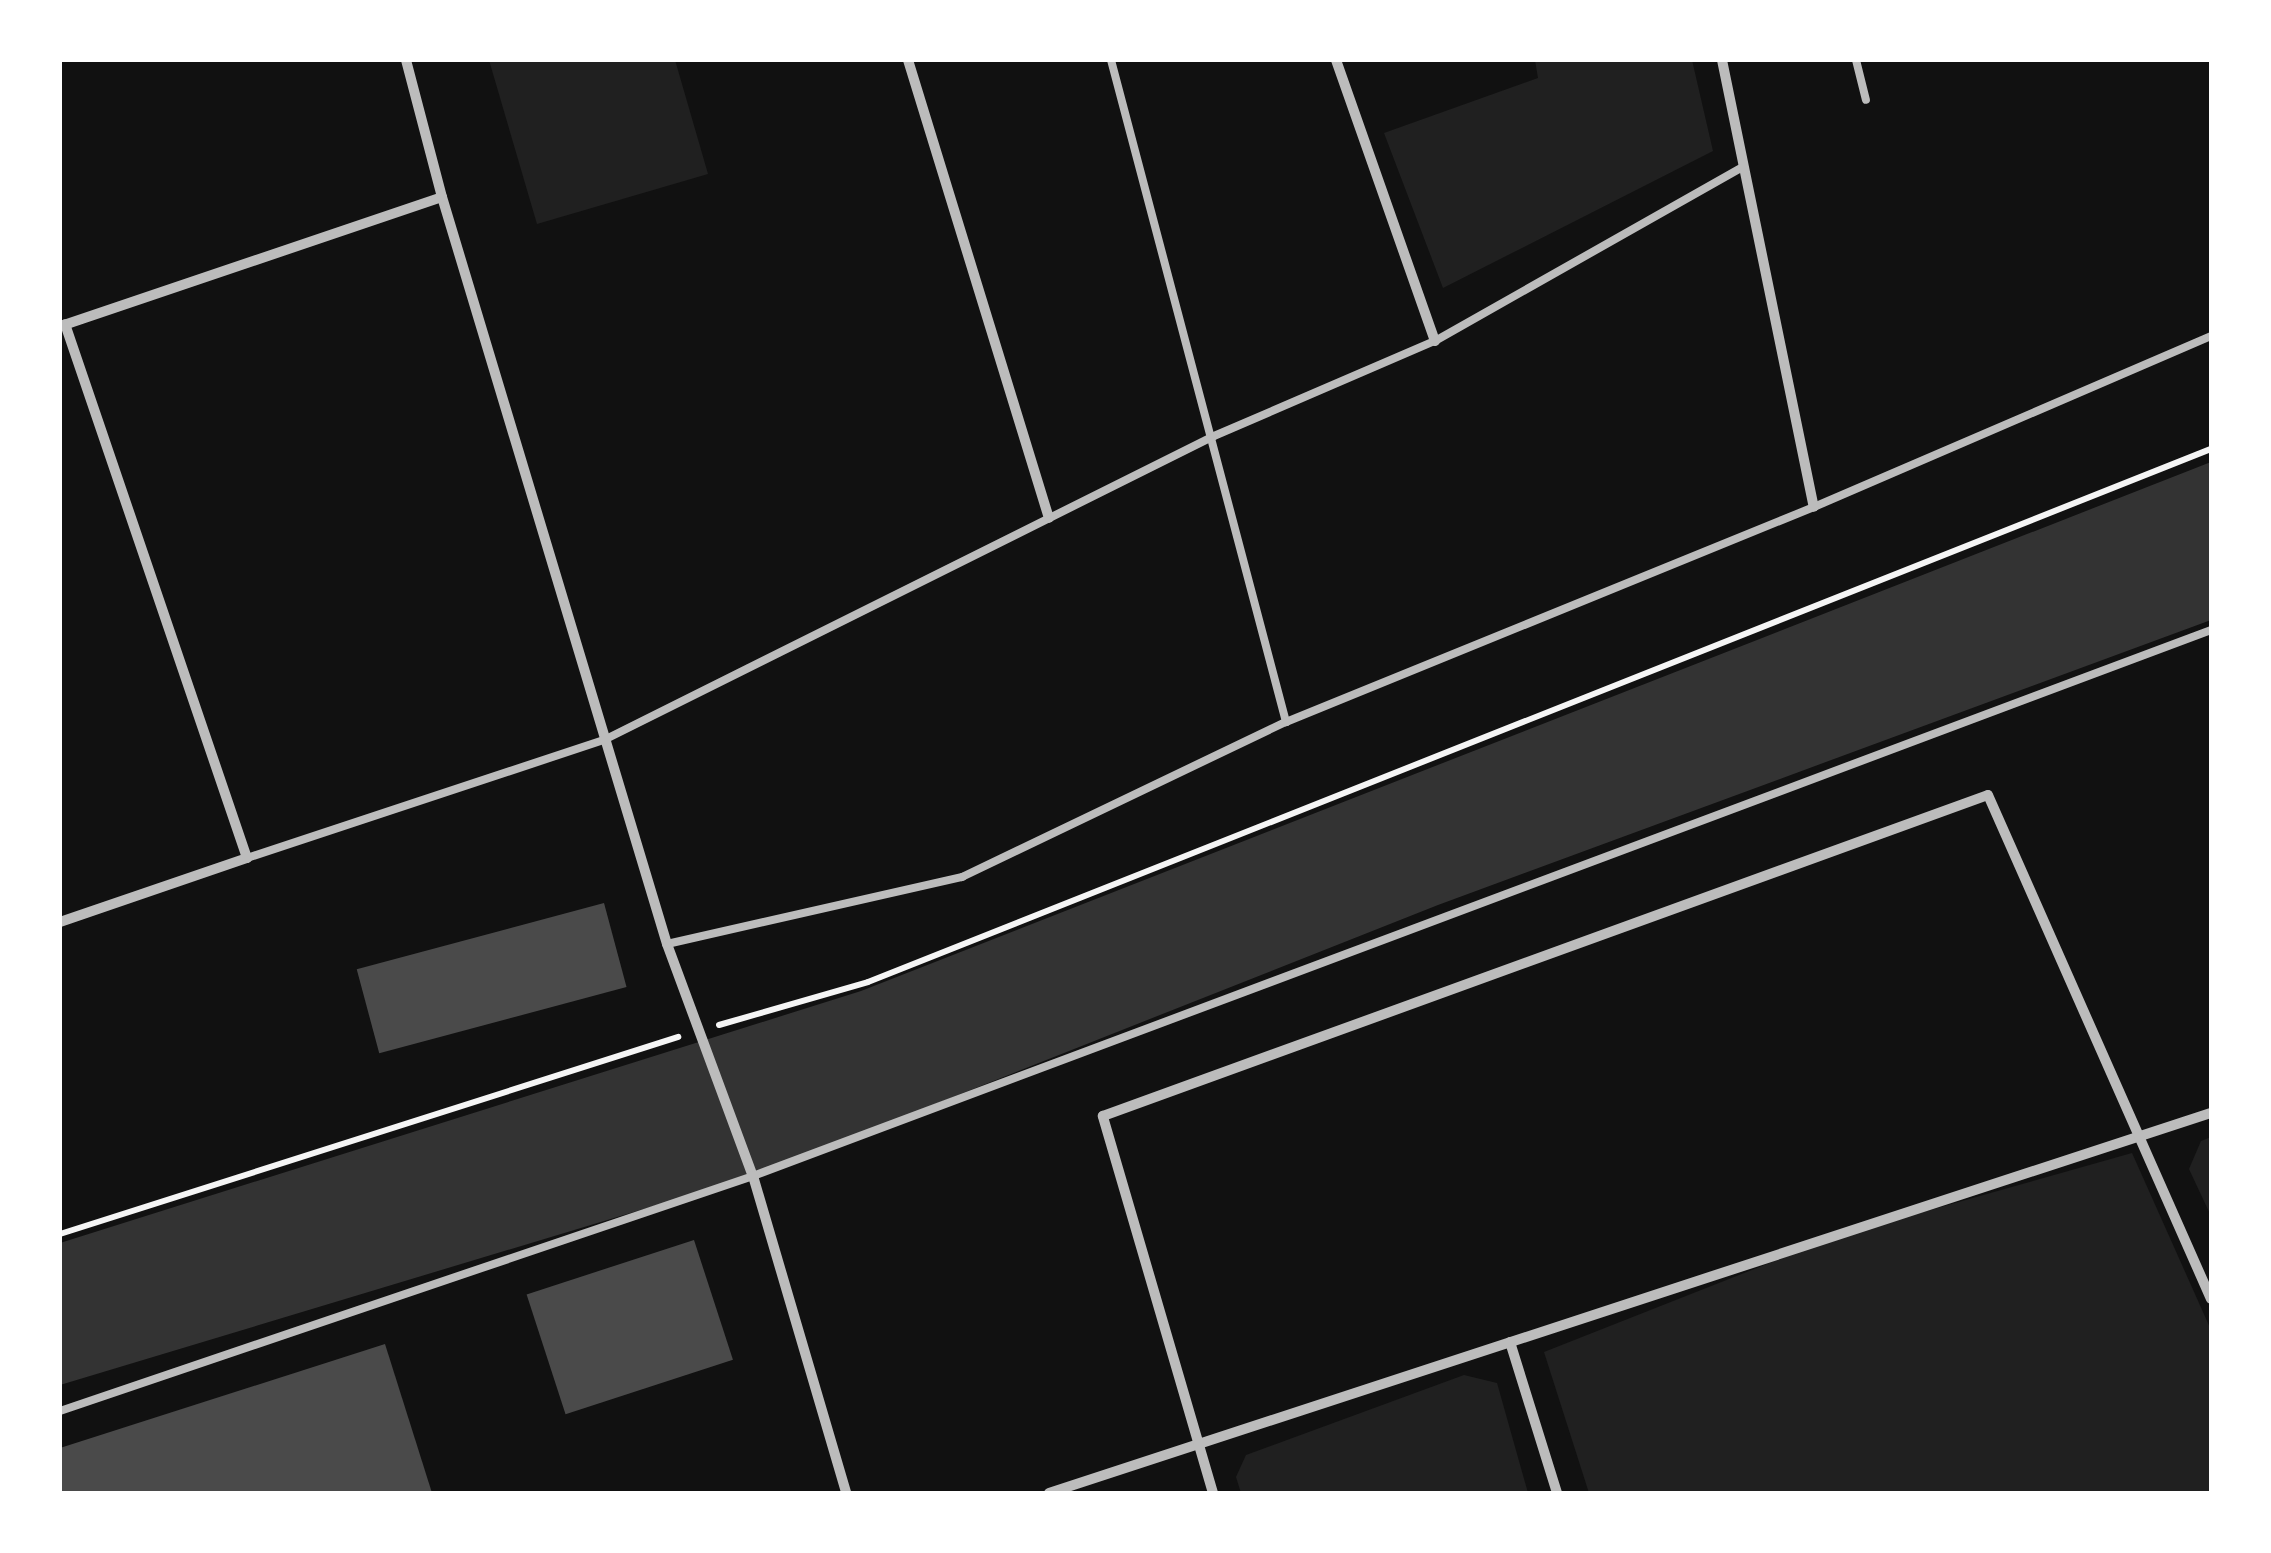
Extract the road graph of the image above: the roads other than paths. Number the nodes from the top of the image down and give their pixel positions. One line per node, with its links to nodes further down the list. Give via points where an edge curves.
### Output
1 (406, 60): 9 (street)
2 (908, 60): 15 (street)
3 (1111, 60): 13 (lane)
4 (1336, 60): 12 (street)
5 (1722, 60): 8 (street)
6 (1856, 60): 7 (lane)
7 (1866, 100)
8 (1744, 166): 12 (lane); 14 (street)
9 (442, 197): 10 (street); 18 (street)
10 (62, 325): 19 (street)
11 (2211, 336): 14 (lane)
12 (1435, 342): 13 (lane)
13 (1214, 436): 15 (lane); 17 (lane)
14 (1814, 507): 17 (lane)
15 (1049, 518): 18 (lane)
16 (2211, 630): 24 (lane)
17 (1286, 722): 21 (lane, via 962,876)
18 (606, 739): 19 (lane); 21 (street)
19 (247, 858): 20 (street)
20 (60, 922)
21 (668, 944): 24 (street)
22 (2211, 1113): 23 (street)
23 (2140, 1138): 25 (street); 26 (street); 28 (street, via 1988,794 1103,1116)
24 (752, 1176): 27 (lane); 29 (street)
25 (2211, 1300)
26 (1510, 1342): 28 (street); 32 (street)
27 (60, 1410)
28 (1199, 1444): 30 (street); 31 (street)
29 (846, 1493)
30 (1049, 1493)
31 (1213, 1493)
32 (1557, 1493)

